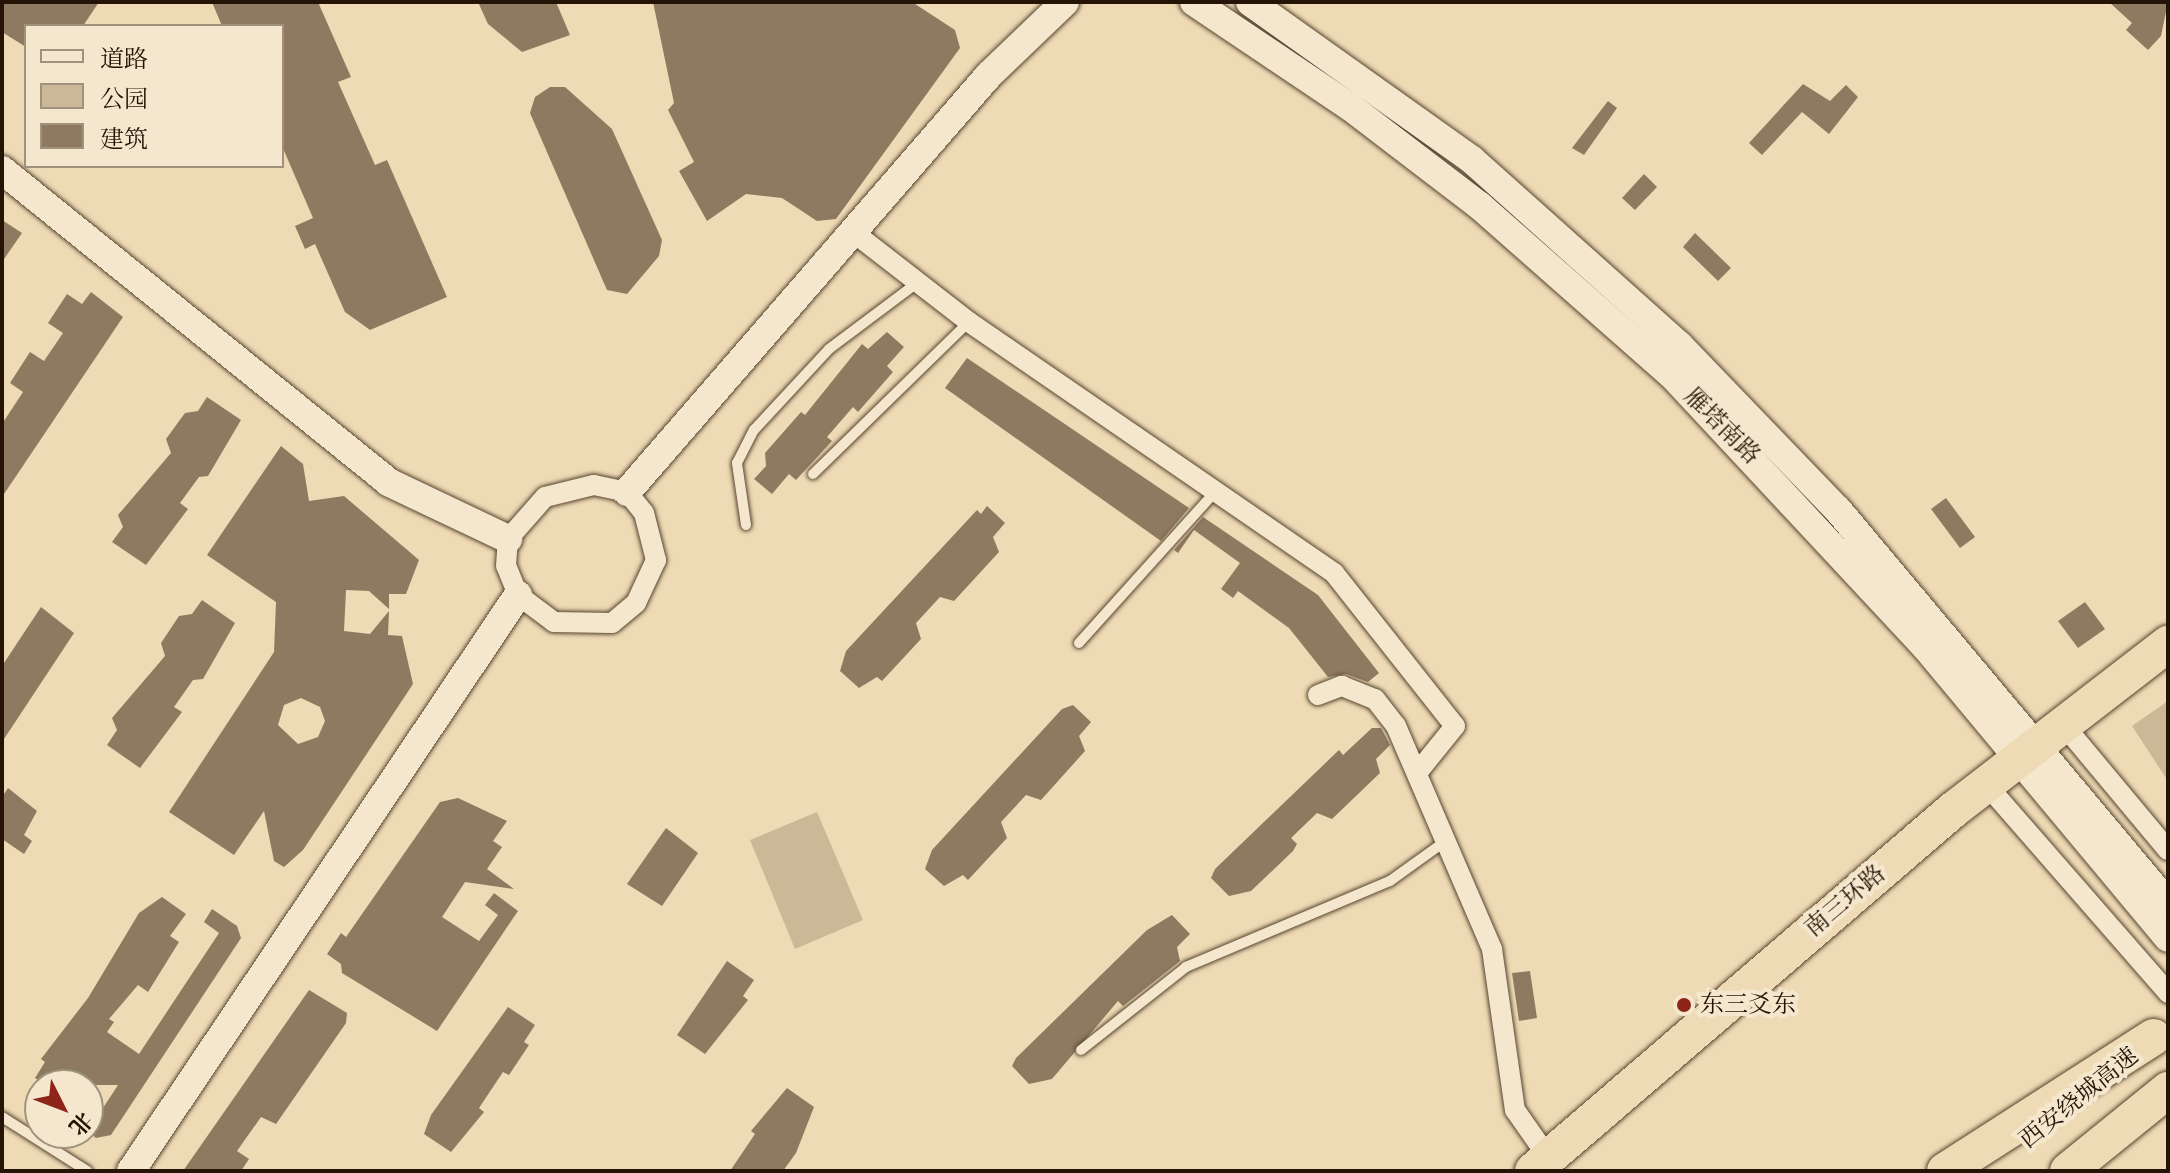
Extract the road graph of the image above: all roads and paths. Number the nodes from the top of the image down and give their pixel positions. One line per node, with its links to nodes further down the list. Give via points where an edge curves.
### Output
1 (1065, 2): 5 (main road, via 989,75)
2 (1194, 2): 17 (main road, 雁塔南路, via 1349,106 1605,312)
3 (1250, 2): 17 (main road, 雁塔南路, via 1472,160 1679,345 1838,510)
4 (2, 170): 12 (main road, via 388,482)
5 (853, 232): 6 (street); 9 (main road)
6 (917, 283): 7 (street); 11 (lane, via 829,349 754,430 737,463)
7 (969, 322): 8 (lane); 10 (street)
8 (813, 474)
9 (627, 492): 12 (street, via 594,485 545,497); 13 (street, via 654,540 656,560 636,603 612,623 583,627 554,622)
10 (1215, 492): 14 (lane); 18 (street, via 1334,573 1455,726)
11 (746, 525)
12 (508, 539): 13 (street, via 506,566)
13 (518, 595): 31 (main road)
14 (1079, 643)
15 (2168, 644): 17 (highway, 南三环路)
16 (1318, 695): 18 (street, via 1342,686 1375,699 1396,726)
17 (2038, 741): 19 (highway, 南三环路); 21 (street); 22 (main road, 雁塔南路); 23 (main road, 雁塔南路)
18 (1417, 773): 20 (street)
19 (1985, 783): 24 (street); 29 (highway, 南三环路)
20 (1447, 840): 26 (lane, via 1390,881 1186,967); 29 (street, via 1492,949 1515,1110)
21 (2168, 850)
22 (2168, 904)
23 (2168, 938)
24 (2168, 993)
25 (2161, 1032): 32 (highway); 33 (highway, 西安绕城高速)
26 (1081, 1050)
27 (2168, 1090): 34 (highway, 西安绕城高速)
28 (2, 1117): 30 (lane)
29 (1541, 1164)
30 (87, 1171)
31 (131, 1171)
32 (1945, 1171)
33 (1990, 1171)
34 (2068, 1171)

